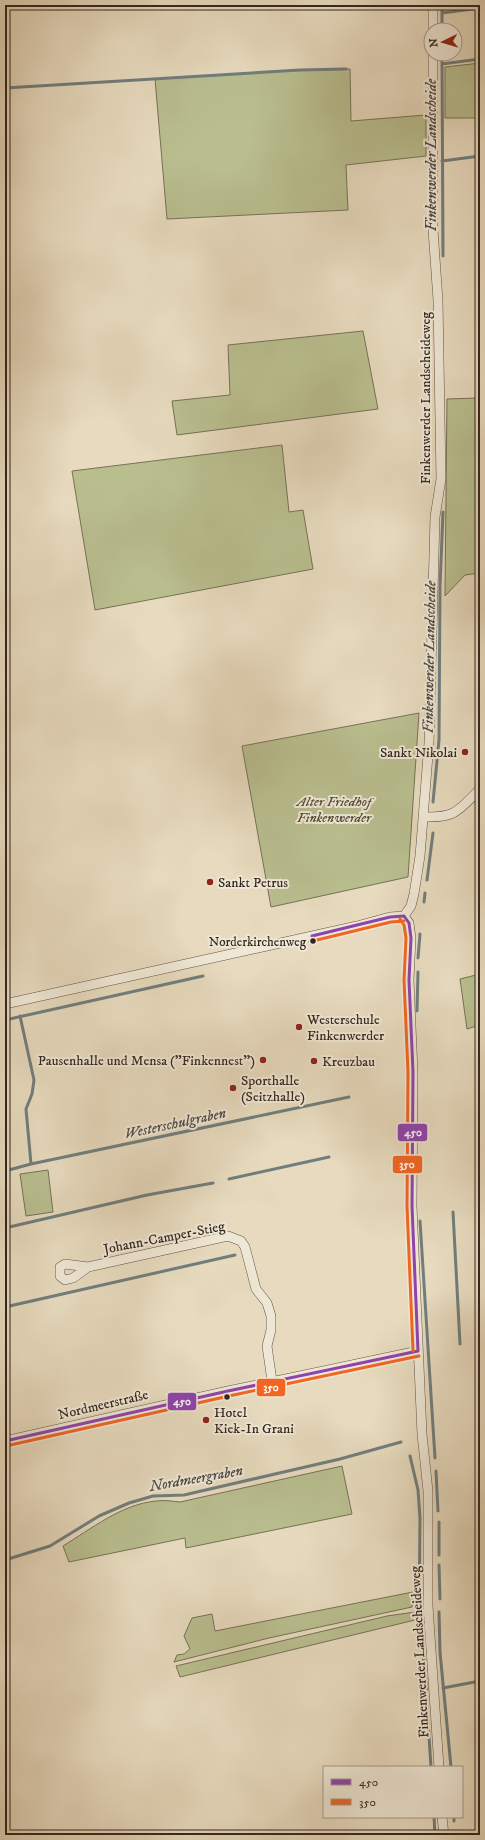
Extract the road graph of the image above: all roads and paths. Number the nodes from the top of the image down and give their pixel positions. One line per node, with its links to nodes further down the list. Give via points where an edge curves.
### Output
1 (433, 5): 2 (street)
2 (433, 22)
3 (433, 62): 5 (street, Finkenwerder Landscheideweg, via 434,230 438,300 441,479 435,517 428,743)
4 (480, 789): 5 (street, via 453,814)
5 (423, 817): 6 (street, Finkenwerder Landscheideweg, via 414,894 411,906)
6 (404, 916): 7 (street, via 390,917); 9 (street, Finkenwerder Landscheideweg, via 409,923 411,938 409,980 413,1072 412,1206)
7 (5, 1004)
8 (88, 1267): 10 (street, Johann-Camper-Stieg, via 224,1237 236,1237 245,1247 256,1289 267,1303 271,1316 267,1346)
9 (418, 1351): 10 (street, Nordmeerstraße); 12 (street, Finkenwerder Landscheideweg, via 428,1491 428,1606)
10 (272, 1381): 11 (street, Nordmeerstraße)
11 (5, 1441)
12 (439, 1766)
13 (442, 1818): 14 (street)
14 (444, 1835)

